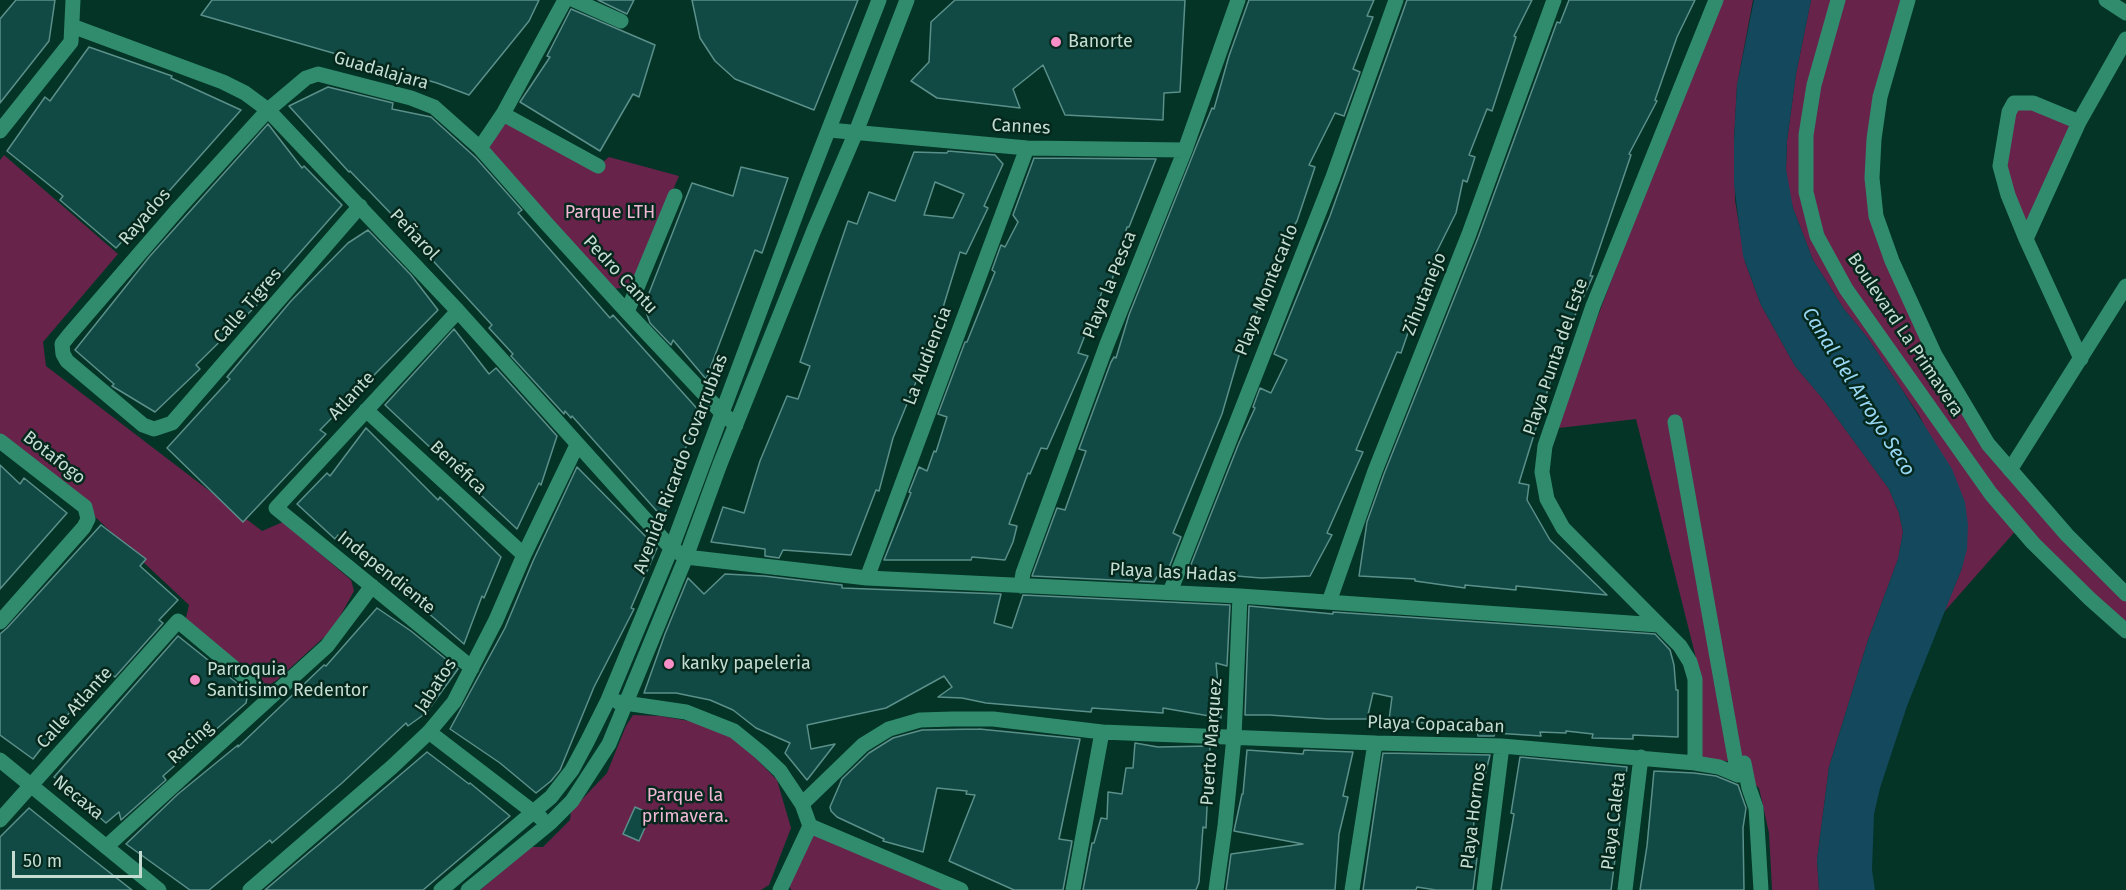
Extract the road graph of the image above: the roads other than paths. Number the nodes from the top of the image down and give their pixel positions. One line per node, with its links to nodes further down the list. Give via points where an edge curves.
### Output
1 (73, 0): 15 (street)
2 (565, 0): 18 (street)
3 (574, 0): 14 (street)
4 (879, 0): 21 (street, Avenida Ricardo Covarrubias)
5 (907, 0): 22 (street, Avenida Ricardo Covarrubias)
6 (1238, 0): 25 (street, Playa la Pesca)
7 (1396, 0): 48 (street, Playa Montecarlo, via 1333,177)
8 (1554, 0): 51 (street, Zihutanejo)
9 (1716, 0): 54 (street, Playa Punta del Este, via 1593,306 1545,446 1542,472 1547,499 1563,528)
10 (1838, 0): 52 (street, Boulevard La Primavera, via 1814,85 1806,135 1806,192 1817,236 1846,290 1992,494 2033,543)
11 (1908, 0): 40 (street, Boulevard La Primavera, via 1880,97 1872,178 1876,216 1935,355 1988,444)
12 (2106, 0): 13 (street)
13 (2126, 13)
14 (621, 21)
15 (72, 26): 17 (street, Peñarol, via 223,82); 20 (street, via 71,42)
16 (2126, 39): 19 (street)
17 (268, 110): 23 (street, Guadalajara, via 306,78 318,74 434,107); 28 (street, Peñarol); 37 (street, Rayados, via 62,344 67,361 143,425)
18 (503, 114): 23 (street); 26 (street)
19 (2079, 122): 29 (street); 29 (street, via 2033,103 2014,103 2009,111 2001,174)
20 (0, 130)
21 (829, 130): 22 (street, Cannes); 35 (street, Avenida Ricardo Covarrubias)
22 (856, 132): 24 (street, Cannes); 36 (street, Avenida Ricardo Covarrubias)
23 (480, 148): 32 (street, Pedro Cantu)
24 (1027, 148): 25 (street, Cannes); 45 (street, La Audiencia)
25 (1185, 150): 47 (street, Playa la Pesca, via 1107,344)
26 (598, 166)
27 (675, 196): 32 (street)
28 (360, 206): 31 (street, Peñarol); 37 (street, Calle Tigres, via 172,423)
29 (2026, 239): 33 (street)
30 (2126, 286): 33 (street)
31 (458, 311): 34 (street, Atlante); 39 (street, Peñarol)
32 (627, 312): 35 (street, Pedro Cantu)
33 (2081, 359): 40 (street)
34 (366, 410): 41 (street, Atlante); 43 (street, Benéfica)
35 (722, 413): 36 (street, Pedro Cantu); 42 (street, Avenida Ricardo Covarrubias)
36 (736, 425): 44 (street, Avenida Ricardo Covarrubias)
37 (162, 428)
38 (0, 441): 53 (street, Botafogo, via 85,507 88,519)
39 (577, 445): 42 (street, Peñarol); 43 (street, Jabatos)
40 (2010, 470): 49 (street, Boulevard La Primavera)
41 (276, 508): 46 (street, Independiente)
42 (671, 548): 44 (street); 58 (street, Avenida Ricardo Covarrubias)
43 (524, 555): 56 (street, Jabatos)
44 (686, 557): 45 (street, Playa las Hadas); 59 (street, Avenida Ricardo Covarrubias)
45 (867, 578): 47 (street, Playa las Hadas)
46 (372, 586): 56 (street, Independiente); 57 (street, Racing, via 327,646)
47 (1021, 586): 48 (street, Playa las Hadas)
48 (1170, 592): 50 (street, Playa las Hadas)
49 (2126, 595): 52 (street)
50 (1240, 596): 51 (street, Playa las Hadas); 62 (street, Puerto Marquez)
51 (1329, 602): 54 (street, Playa las Hadas)
52 (2110, 615): 55 (street, Boulevard La Primavera)
53 (0, 622)
54 (1659, 625): 67 (street, Playa Punta del Este, via 1680,646 1695,679)
55 (2126, 631)
56 (472, 668): 60 (street, Jabatos, via 454,702)
57 (270, 698): 68 (street, Calle Atlante, via 178,621); 74 (street, Racing)
58 (608, 700): 59 (street); 70 (street, Avenida Ricardo Covarrubias, via 572,770)
59 (627, 703): 69 (street, via 686,712 734,731 780,771); 72 (street, Avenida Ricardo Covarrubias, via 609,744 577,794)
60 (429, 732): 70 (street); 76 (street, Jabatos)
61 (1102, 732): 62 (street, Playa Copacaban); 69 (street, Playa Copacaban, via 993,719 920,720 888,729 863,745); 81 (street)
62 (1234, 737): 63 (street, Playa Copacaban); 82 (street, Puerto Marquez)
63 (1375, 743): 64 (street, Playa Copacaban); 83 (street)
64 (1502, 746): 65 (street, Playa Copacaban); 84 (street, Playa Hornos)
65 (1641, 757): 67 (street, Playa Copacaban); 85 (street, Playa Caleta)
66 (0, 760): 68 (street, Necaxa)
67 (1695, 763): 86 (street, Playa Copacaban, via 1738,775 1675,422 1756,808)
68 (31, 785): 71 (street, Calle Atlante); 74 (street, Necaxa)
69 (802, 804): 73 (street)
70 (533, 812): 72 (street); 77 (street, Avenida Ricardo Covarrubias)
71 (0, 820)
72 (550, 824): 78 (street, Avenida Ricardo Covarrubias)
73 (810, 826): 79 (street); 80 (street)
74 (106, 847): 75 (street, Necaxa)
75 (159, 890)
76 (250, 890)
77 (441, 890)
78 (468, 890)
79 (780, 890)
80 (961, 890)
81 (1072, 890)
82 (1216, 890)
83 (1352, 890)
84 (1484, 890)
85 (1625, 890)
86 (1761, 890)

